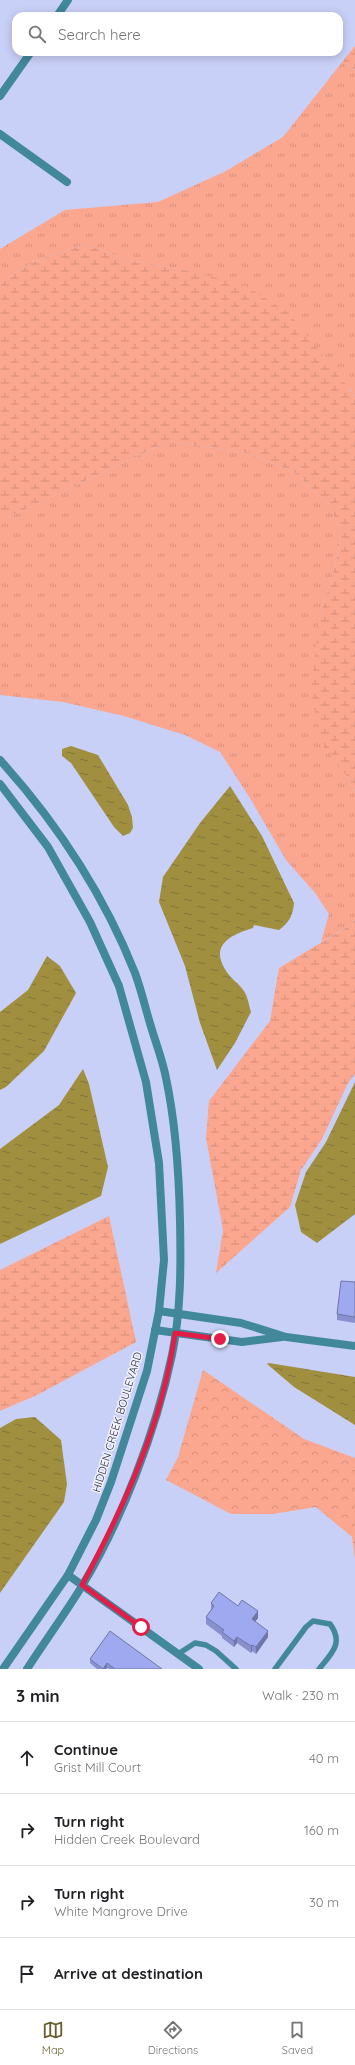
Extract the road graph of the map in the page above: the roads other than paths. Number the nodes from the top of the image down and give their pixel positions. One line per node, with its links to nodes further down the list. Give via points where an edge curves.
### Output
1 (68, 0): 2 (street)
2 (60, 12)
3 (28, 56): 4 (street)
4 (0, 96)
5 (0, 134): 6 (street)
6 (67, 182)
7 (0, 760): 10 (street, via 45,815 88,879 109,916 135,974 166,1078 179,1165 181,1267)
8 (0, 784): 9 (street, HIDDEN CREEK BOULEVARD, via 48,847 90,922 119,986 146,1082 159,1163 164,1260)
9 (159, 1311): 10 (street); 11 (street, HIDDEN CREEK BOULEVARD)
10 (177, 1314): 12 (street); 13 (street, via 241,1323)
11 (155, 1330): 12 (street); 15 (street, HIDDEN CREEK BOULEVARD, via 147,1371 111,1482 96,1520)
12 (175, 1333): 13 (street, via 242,1342); 16 (street, via 156,1416 132,1482 109,1534)
13 (286, 1337): 14 (street)
14 (355, 1346)
15 (68, 1575): 16 (street); 18 (street, HIDDEN CREEK BOULEVARD)
16 (82, 1585): 17 (street); 19 (street)
17 (178, 1654): 20 (street); 21 (lane, via 195,1643 206,1645)
18 (3, 1669)
19 (27, 1669)
20 (198, 1669)
21 (236, 1669)
22 (274, 1669): 23 (lane, via 313,1621 330,1624 336,1633 337,1641 334,1650)
23 (319, 1669)

